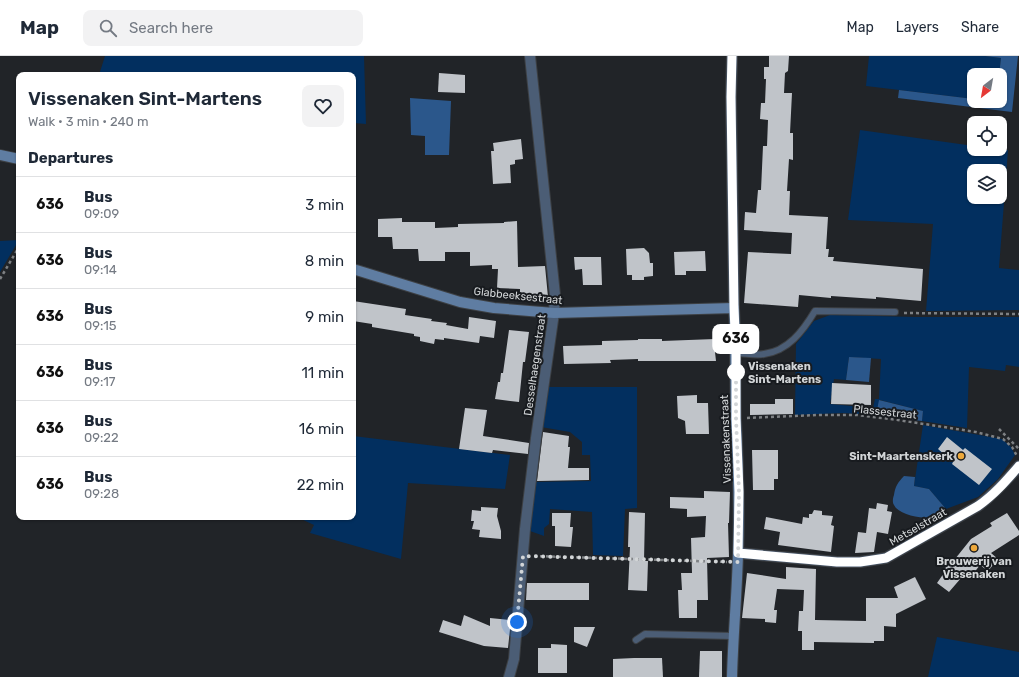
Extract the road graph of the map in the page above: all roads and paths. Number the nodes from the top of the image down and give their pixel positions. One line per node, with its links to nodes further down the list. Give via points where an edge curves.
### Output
1 (530, 56): 10 (street, Desselhaegenstraat, via 555,295)
2 (732, 56): 8 (street, Vissenakenstraat)
3 (0, 155): 4 (street)
4 (16, 158)
5 (16, 252): 7 (path)
6 (356, 270): 10 (street, Glabbeeksestraat, via 460,302)
7 (0, 279)
8 (734, 308): 10 (street, Glabbeeksestraat); 12 (street, Vissenakenstraat)
9 (895, 312): 11 (path); 12 (lane, via 815,312 806,327 780,350 764,354)
10 (554, 314): 18 (street, Desselhaegenstraat, via 535,446)
11 (1019, 314)
12 (736, 353): 13 (street, Vissenakenstraat)
13 (736, 418): 16 (path, Plassestraat, via 849,415 898,420 976,432 1003,439 1012,446); 19 (street, Vissenakenstraat)
14 (998, 429): 15 (path)
15 (1019, 449)
16 (1019, 461)
17 (1019, 466): 19 (street, Metselstraat, via 991,497 978,506 886,558 860,562)
18 (523, 556): 19 (path); 22 (street, Desselhaegenstraat, via 514,659)
19 (738, 558): 20 (street, Vissenakenstraat)
20 (733, 636): 21 (lane, via 645,634); 23 (street, Vissenakenstraat)
21 (636, 640)
22 (509, 677)
23 (732, 677)

